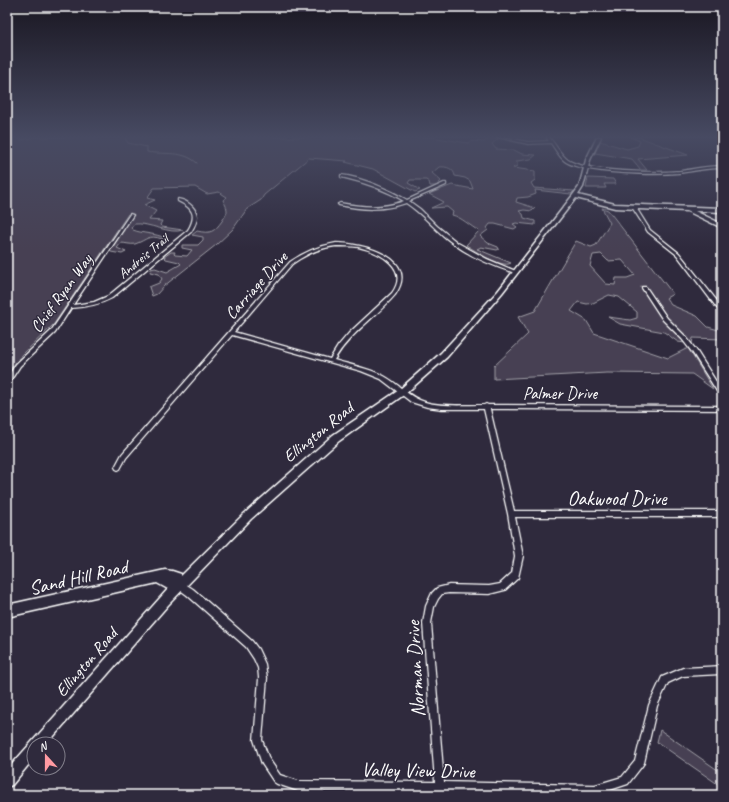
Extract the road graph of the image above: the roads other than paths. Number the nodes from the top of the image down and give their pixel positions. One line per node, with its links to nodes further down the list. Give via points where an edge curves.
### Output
1 (584, 174): 4 (main road, Ellington Road, via 581,187)
2 (342, 176): 6 (street, via 376,186)
3 (445, 184): 6 (street)
4 (575, 196): 8 (main road, via 605,204); 13 (main road, Ellington Road)
5 (179, 200): 15 (street, Andreis Trail, via 194,211 196,217 190,231 106,300 88,306)
6 (406, 202): 7 (street, via 370,209); 13 (street, via 421,212 449,239 479,258)
7 (340, 204)
8 (634, 207): 9 (main road); 16 (street, via 649,231 678,254)
9 (688, 209): 10 (main road); 12 (main road)
10 (722, 210)
11 (131, 215): 15 (street, Chief Ryan Way)
12 (722, 226)
13 (516, 272): 20 (main road, Ellington Road, via 444,355)
14 (644, 288): 21 (street, via 664,319 694,351)
15 (70, 307): 19 (street, Chief Ryan Way, via 54,332 18,365)
16 (719, 307)
17 (231, 333): 18 (street, Palmer Drive); 18 (street, Carriage Drive, via 291,263 300,256 314,249 329,246 347,245 376,251 394,264 399,275 398,287 389,299 347,338); 24 (street, Carriage Drive, via 124,456)
18 (331, 361): 20 (street, Palmer Drive, via 383,378)
19 (7, 382)
20 (402, 392): 22 (street, Palmer Drive, via 428,405); 27 (main road, Ellington Road, via 336,438 248,516)
21 (722, 395)
22 (486, 406): 23 (street, Palmer Drive); 25 (street, Norman Drive)
23 (722, 408)
24 (118, 467)
25 (511, 514): 26 (street, Oakwood Drive); 33 (street, Norman Drive, via 519,556 515,575 502,587 489,590 440,591 430,606 427,623)
26 (722, 514)
27 (179, 584): 28 (main road, Sand Hill Road, via 170,585 158,578); 30 (main road, Ellington Road); 33 (street, Valley View Drive, via 256,653 263,678 258,740 265,761 277,779 298,786)
28 (7, 611)
29 (722, 670): 34 (street, Valley View Drive, via 683,672 665,680 653,705 639,763 624,781)
30 (45, 736)
31 (26, 757): 32 (main road)
32 (7, 780)
33 (440, 787): 34 (street, Valley View Drive)
34 (595, 793)

